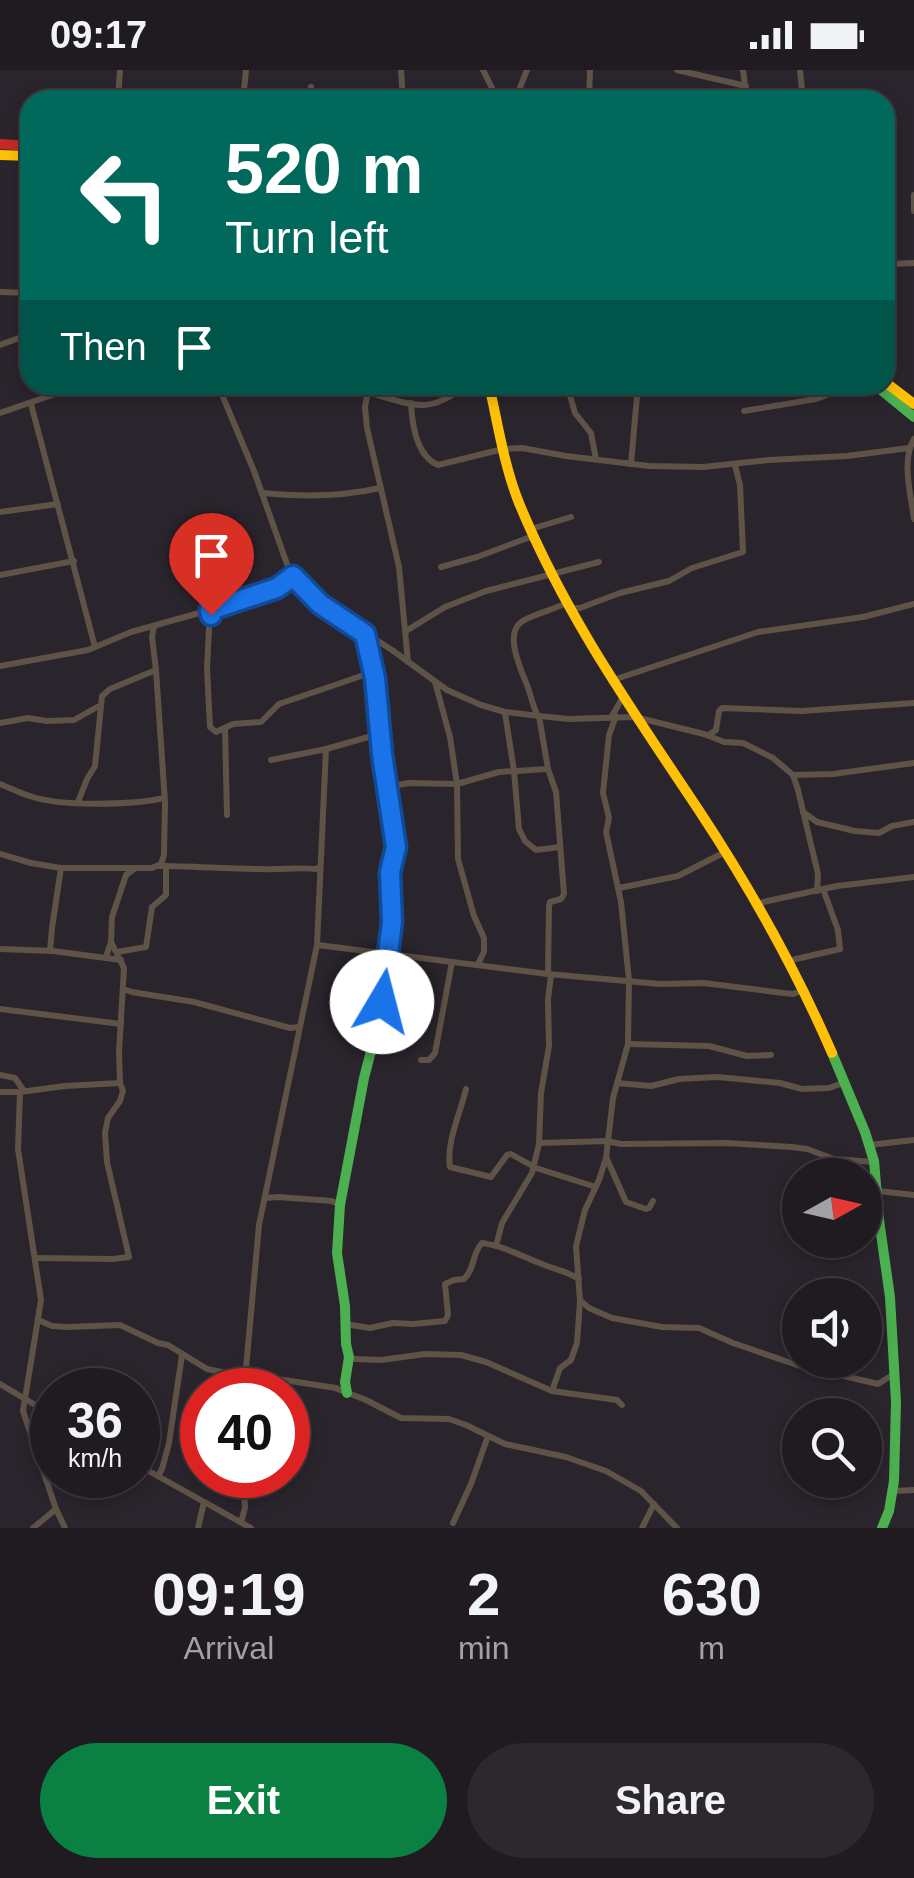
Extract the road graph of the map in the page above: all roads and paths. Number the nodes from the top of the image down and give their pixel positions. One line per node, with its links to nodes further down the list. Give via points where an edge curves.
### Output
1 (677, 70): 3 (street)
2 (743, 70): 3 (street)
3 (746, 86): 6 (street)
4 (311, 87): 5 (street)
5 (311, 90)
6 (746, 90)
7 (914, 196): 8 (street)
8 (914, 211)
9 (55, 395): 20 (street)
10 (222, 395): 31 (street)
11 (367, 395): 30 (street)
12 (388, 395): 19 (street)
13 (452, 395): 19 (street)
14 (491, 395): 26 (main road)
15 (570, 395): 27 (street, via 592,433)
16 (637, 395): 28 (street)
17 (827, 395): 21 (street)
18 (887, 395): 23 (main road)
19 (411, 403): 26 (street, via 418,440 434,464)
20 (31, 404): 22 (street); 32 (street)
21 (744, 411)
22 (0, 412)
23 (914, 417)
24 (914, 439): 25 (street)
25 (908, 448): 29 (street); 35 (street)
26 (503, 449): 27 (street); 36 (main road)
27 (596, 459): 28 (street)
28 (630, 464): 29 (street)
29 (735, 465): 45 (street, via 743,552)
30 (380, 488): 31 (street); 48 (street, via 400,567)
31 (262, 493): 42 (street)
32 (58, 504): 33 (street); 37 (street)
33 (0, 512)
34 (571, 517): 36 (street)
35 (914, 518)
36 (532, 532): 39 (street); 40 (main road)
37 (74, 561): 41 (street); 51 (street)
38 (599, 562): 40 (street)
39 (441, 567)
40 (551, 572): 45 (main road); 48 (street, via 445,607)
41 (0, 575)
42 (293, 576): 44 (street, via 277,588); 49 (street)
43 (914, 604): 56 (street, via 758,632)
44 (210, 610): 46 (street); 68 (street, via 210,727)
45 (572, 610): 56 (main road); 60 (street, via 522,622 516,630 516,660)
46 (154, 626): 47 (street); 50 (street)
47 (143, 629): 50 (street); 51 (street)
48 (406, 631): 52 (street)
49 (365, 634): 52 (street); 55 (main road)
50 (152, 637): 54 (street)
51 (95, 647): 53 (street)
52 (408, 662): 57 (street)
53 (0, 666)
54 (156, 670): 61 (street, via 110,689); 80 (street)
55 (374, 672): 68 (street, via 279,704 261,722); 69 (main road)
56 (613, 680): 58 (main road)
57 (435, 682): 62 (street); 78 (street)
58 (622, 697): 65 (street); 66 (main road)
59 (914, 703): 70 (street, via 802,711 722,708)
60 (531, 704): 63 (street); 64 (street)
61 (100, 706): 67 (street, via 74,720); 81 (street, via 94,766)
62 (505, 712): 63 (street); 75 (street)
63 (526, 714): 64 (street)
64 (538, 716): 65 (street); 74 (street)
65 (614, 716): 66 (street); 95 (street, via 603,793)
66 (635, 717): 70 (street); 88 (main road)
67 (0, 722)
68 (226, 729): 83 (street)
69 (380, 734): 71 (street); 79 (main road)
70 (708, 736): 76 (street, via 746,744)
71 (326, 749): 72 (street); 92 (street)
72 (271, 760)
73 (914, 763): 76 (street)
74 (548, 769): 75 (street); 87 (street)
75 (514, 771): 78 (street); 87 (street, via 525,841 536,850)
76 (793, 775): 82 (street)
77 (0, 784): 81 (street)
78 (456, 784): 79 (street); 108 (street, via 458,859 484,938)
79 (386, 787): 103 (main road, via 396,847)
80 (164, 798): 81 (street); 90 (street)
81 (78, 802)
82 (804, 812): 84 (street); 86 (street)
83 (227, 815)
84 (818, 822): 85 (street, via 879,832); 86 (street)
85 (914, 822)
86 (807, 829): 96 (street)
87 (560, 847): 109 (street, via 564,894 548,906)
88 (725, 852): 95 (street, via 678,876); 97 (main road)
89 (0, 854): 91 (street)
90 (164, 864): 92 (street); 93 (street); 102 (street, via 166,896 152,908 146,947)
91 (61, 868): 93 (street); 101 (street)
92 (319, 870): 99 (street)
93 (124, 872): 98 (street)
94 (914, 877): 96 (street)
95 (618, 888): 110 (street)
96 (820, 888): 97 (street); 106 (street, via 840,949)
97 (759, 904): 106 (main road)
98 (112, 942): 102 (street); 104 (street)
99 (317, 945): 103 (street); 115 (street)
100 (0, 949): 101 (street)
101 (50, 950): 104 (street)
102 (117, 952): 105 (street)
103 (389, 953): 107 (street); 139 (main road)
104 (106, 957): 105 (street)
105 (122, 960): 112 (street)
106 (786, 960): 111 (main road)
107 (452, 962): 108 (street); 118 (street, via 434,1053)
108 (482, 964): 109 (street)
109 (550, 974): 110 (street); 128 (street)
110 (628, 980): 111 (street, via 783,994); 116 (street)
111 (802, 990): 122 (main road)
112 (122, 993): 114 (street); 115 (street)
113 (0, 1010): 114 (street)
114 (121, 1024): 120 (street)
115 (299, 1027): 138 (street)
116 (628, 1044): 117 (street); 121 (street)
117 (771, 1054)
118 (422, 1060)
119 (0, 1075): 125 (street, via 17,1079)
120 (120, 1083): 125 (street); 142 (street, via 106,1148 129,1257)
121 (617, 1083): 122 (street, via 651,1086 718,1077 802,1088); 127 (street)
122 (843, 1083): 129 (main road)
123 (466, 1090): 133 (street, via 449,1166 492,1177 511,1154)
124 (0, 1092): 125 (street)
125 (22, 1092): 142 (street, via 18,1149)
126 (914, 1140): 129 (street)
127 (607, 1141): 128 (street); 130 (street); 131 (street, via 792,1147)
128 (539, 1143): 133 (street)
129 (869, 1144): 132 (main road)
130 (606, 1158): 134 (street); 140 (street, via 626,1202 646,1208)
131 (831, 1158)
132 (873, 1158)
133 (535, 1169): 134 (street); 141 (street, via 502,1223)
134 (596, 1187): 143 (street, via 576,1246)
135 (882, 1191): 136 (main road)
136 (883, 1195): 137 (street); 153 (main road, via 879,1220)
137 (914, 1195)
138 (264, 1198): 139 (street); 152 (street)
139 (338, 1201): 148 (main road)
140 (653, 1201)
141 (496, 1246): 144 (street); 148 (street, via 480,1243 464,1280 445,1284 445,1321)
142 (35, 1258): 147 (street)
143 (578, 1266): 144 (street); 145 (street)
144 (568, 1272): 145 (street)
145 (580, 1280): 146 (street)
146 (580, 1300): 153 (street, via 612,1318 699,1328 822,1371 878,1384); 157 (street, via 577,1344)
147 (38, 1320): 149 (street, via 68,1328 120,1325); 158 (street)
148 (347, 1324): 150 (main road)
149 (182, 1354): 151 (street); 163 (street)
150 (351, 1360): 156 (main road); 157 (street, via 461,1355)
151 (205, 1368)
152 (246, 1368)
153 (894, 1374): 166 (main road)
154 (310, 1383): 156 (street)
155 (0, 1384): 158 (street)
156 (342, 1388): 162 (street, via 401,1418 443,1418)
157 (552, 1391): 160 (street)
158 (23, 1398): 159 (street); 161 (street)
159 (30, 1402)
160 (622, 1405)
161 (30, 1436)
162 (488, 1436): 170 (street, via 606,1472); 173 (street)
163 (160, 1472)
164 (160, 1477): 169 (street)
165 (914, 1490): 166 (street)
166 (892, 1491): 180 (main road)
167 (52, 1498): 171 (street)
168 (244, 1498): 172 (street)
169 (204, 1502): 172 (street); 176 (street)
170 (654, 1504): 178 (street); 179 (street)
171 (56, 1508): 174 (street); 175 (street)
172 (241, 1522): 177 (street)
173 (453, 1523)
174 (33, 1528)
175 (65, 1528)
176 (198, 1528)
177 (251, 1528)
178 (642, 1528)
179 (677, 1528)
180 (882, 1528)

